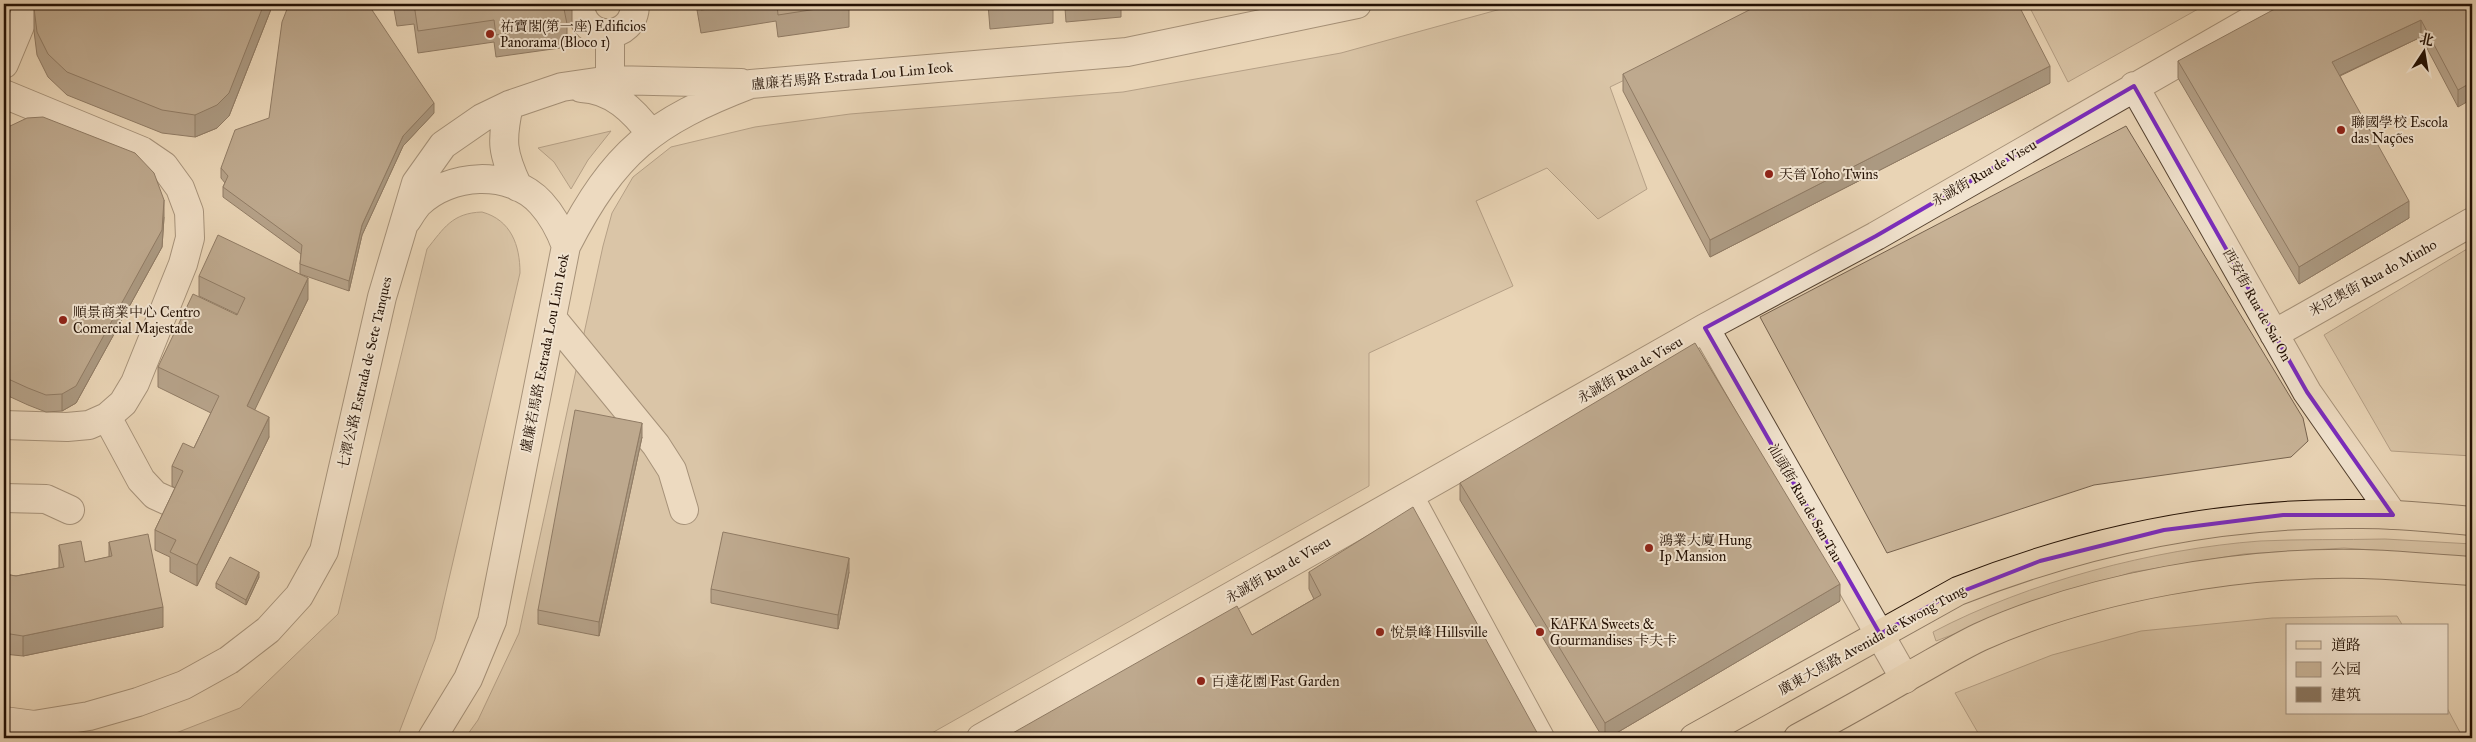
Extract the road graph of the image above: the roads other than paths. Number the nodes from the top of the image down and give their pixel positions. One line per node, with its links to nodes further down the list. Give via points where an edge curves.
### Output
1 (29, 4): 7 (street)
2 (580, 4): 6 (street, via 586,23 593,29)
3 (635, 4): 6 (street, via 632,19)
4 (1357, 4): 9 (street, 盧廉若馬路 Estrada Lou Lim Ieok, via 1127,52)
5 (2280, 4): 10 (street, 永誠街 Rua de Viseu)
6 (610, 34): 8 (street)
7 (4, 64)
8 (610, 80): 9 (street, 七潭公路 Estrada de Sete Tanques); 11 (street, 七潭公路 Estrada de Sete Tanques)
9 (751, 84): 14 (street, 盧廉若馬路 Estrada Lou Lim Ieok, via 706,102 668,121)
10 (2134, 86): 20 (street, 永誠街 Rua de Viseu, via 1876,236); 21 (street, 西安街 Rua de Sai On)
11 (562, 87): 13 (street, 七潭公路 Estrada de Sete Tanques); 14 (street, via 589,88 614,97 635,113)
12 (4, 94): 22 (street, via 142,151 164,166 180,188 189,212 190,238 135,384 123,403)
13 (509, 105): 15 (street, via 503,132 506,161); 17 (street, 七潭公路 Estrada de Sete Tanques, via 482,118 444,145 416,183)
14 (651, 134): 18 (street, 盧廉若馬路 Estrada Lou Lim Ieok, via 608,175)
15 (518, 186): 17 (street, via 492,179 466,180 441,188 418,204); 18 (street, via 540,201 556,222)
16 (2472, 222): 21 (street, 米尼奧街 Rua do Minho)
17 (402, 228): 34 (street, 七潭公路 Estrada de Sete Tanques, via 382,297 324,551 298,596 268,630 229,660 184,685 89,716 34,725)
18 (566, 246): 19 (street, 盧廉若馬路 Estrada Lou Lim Ieok)
19 (552, 318): 28 (street, via 656,445 672,470); 35 (street, 盧廉若馬路 Estrada Lou Lim Ieok, via 492,621 468,679)
20 (1705, 328): 24 (street, 永誠街 Rua de Viseu); 32 (street, 汕頭街 Rua de San Tau)
21 (2274, 334): 29 (street, 西安街 Rua de Sai On, via 2307,392)
22 (107, 417): 23 (street, via 88,425 74,426); 26 (street, via 141,480 155,495)
23 (4, 424)
24 (1409, 496): 36 (street, 永誠街 Rua de Viseu); 37 (street)
25 (4, 498): 27 (street, via 46,498)
26 (177, 505)
27 (70, 510)
28 (684, 510)
29 (2393, 515): 30 (main road, 廣東大馬路 Avenida de Kwong Tung); 32 (main road, 廣東大馬路 Avenida de Kwong Tung, via 2243,518 2124,538 1998,575 1940,600)
30 (2472, 521)
31 (2472, 571): 33 (main road, via 2326,564 2250,569 2174,580 2097,598 2017,622 1965,644)
32 (1880, 634): 33 (street, 汕頭街 Rua de San Tau); 38 (main road, 廣東大馬路 Avenida de Kwong Tung)
33 (1905, 679): 39 (main road)
34 (4, 721)
35 (432, 738)
36 (981, 738)
37 (1540, 738)
38 (1694, 738)
39 (1798, 738)

